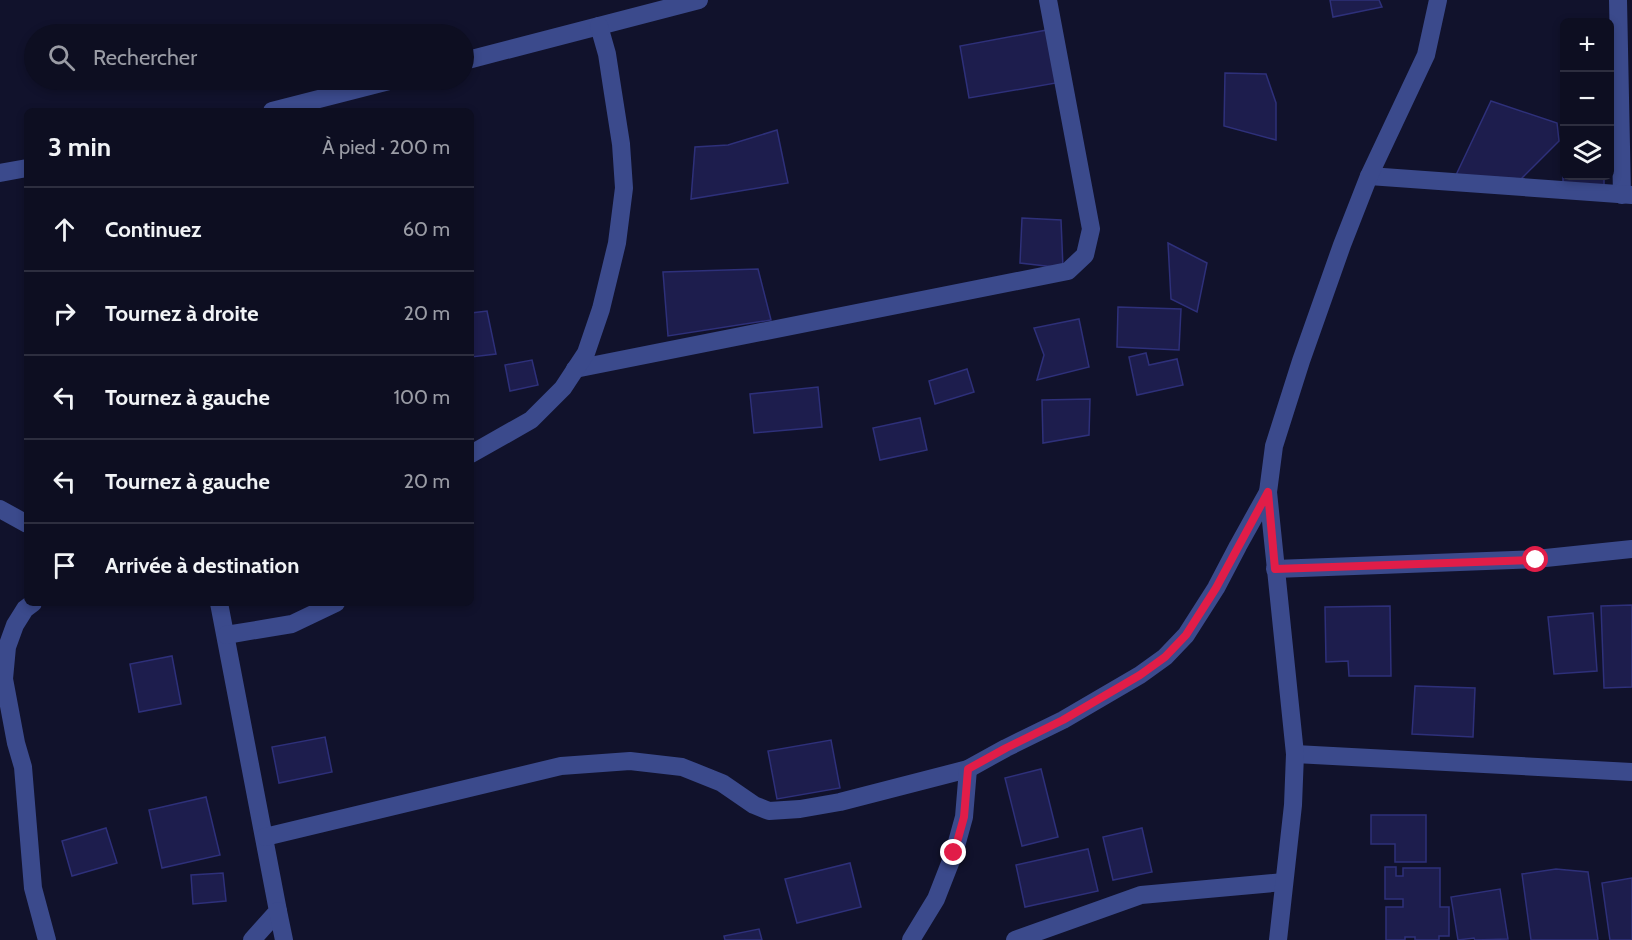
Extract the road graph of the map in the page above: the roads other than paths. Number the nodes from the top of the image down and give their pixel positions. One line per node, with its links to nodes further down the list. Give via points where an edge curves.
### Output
1 (699, 0): 5 (street)
2 (1048, 0): 13 (street, via 1091,229 1086,255 1068,271)
3 (1438, 0): 11 (street, via 1425,55)
4 (1618, 0): 12 (street)
5 (599, 26): 6 (street); 13 (street, via 621,144 624,188 617,243 601,309 586,353)
6 (474, 58)
7 (354, 90): 8 (street)
8 (284, 108)
9 (24, 169): 10 (street)
10 (0, 173)
11 (1369, 176): 12 (street); 15 (street, via 1301,361 1274,446)
12 (1627, 195)
13 (575, 369): 14 (street, via 563,388 531,420)
14 (474, 452)
15 (1268, 492): 19 (street); 25 (street, via 1216,588 1186,635 1165,657 1063,720)
16 (0, 510): 17 (street)
17 (24, 522)
18 (1632, 549): 19 (street, via 1536,560)
19 (1275, 569): 24 (street)
20 (29, 606): 30 (street, via 6,647 4,679 23,767 33,888)
21 (220, 606): 23 (street)
22 (330, 606): 23 (street, via 292,624)
23 (225, 635): 27 (street)
24 (1295, 754): 26 (street); 28 (street)
25 (968, 769): 27 (street, via 840,802 770,811 722,783 682,767 630,761 561,766); 33 (street, via 964,817 954,853 936,899)
26 (1632, 772)
27 (265, 837): 29 (street)
28 (1284, 882): 34 (street, via 1141,895); 35 (street)
29 (278, 911): 31 (street); 32 (street)
30 (47, 940)
31 (252, 940)
32 (284, 940)
33 (911, 940)
34 (1015, 940)
35 (1278, 940)

